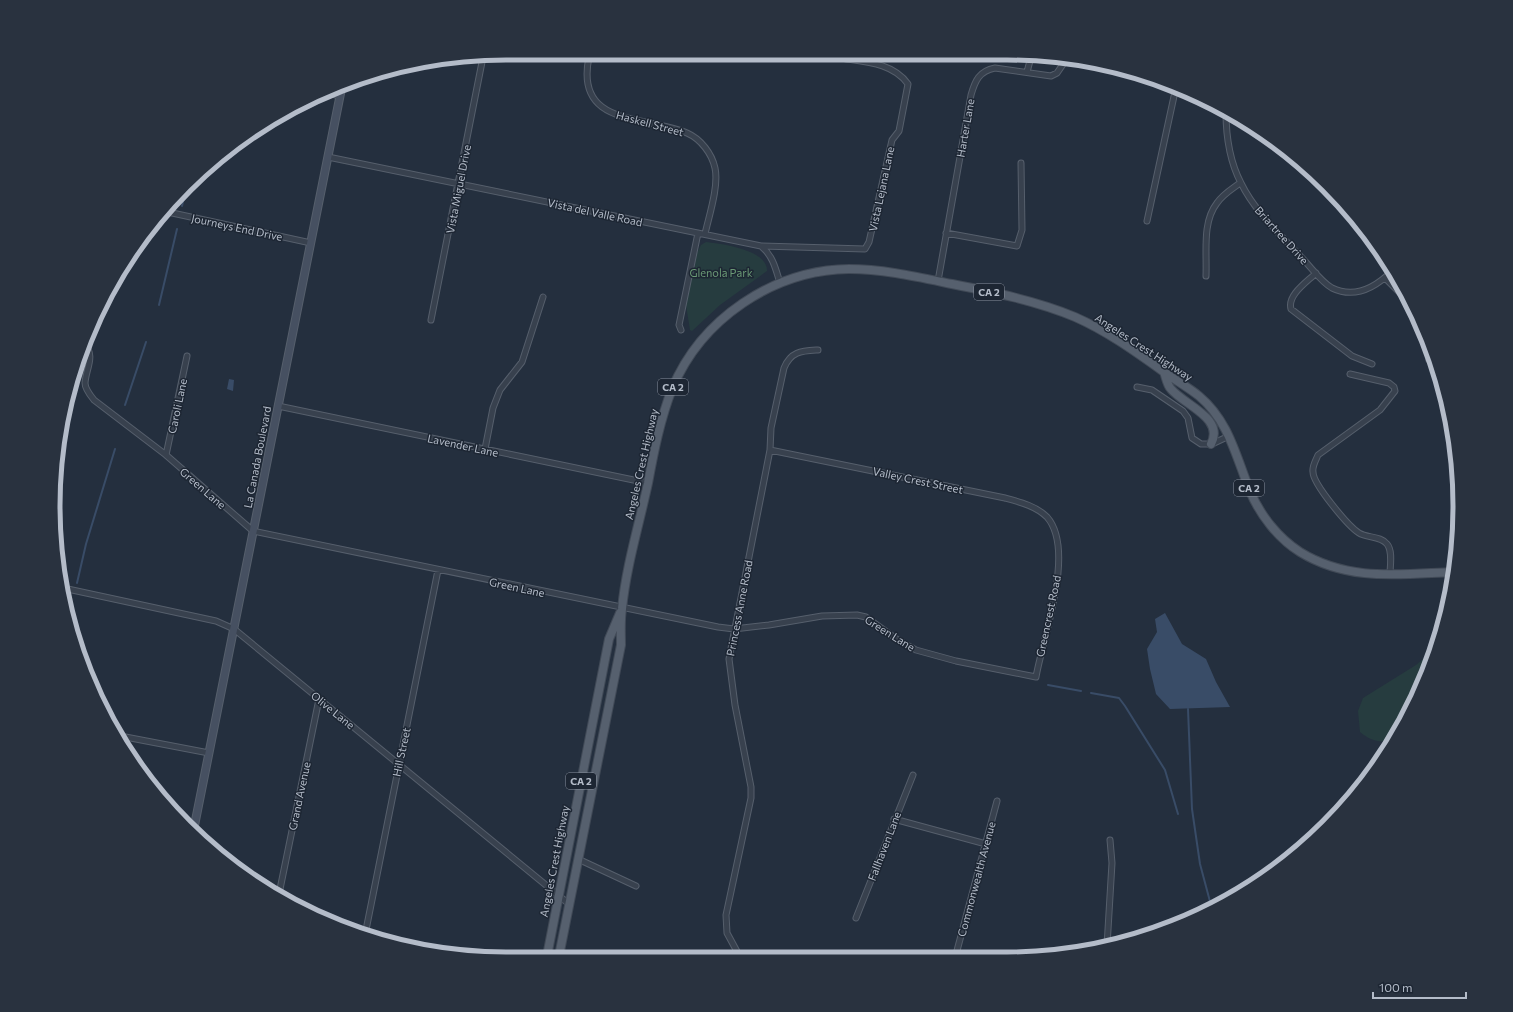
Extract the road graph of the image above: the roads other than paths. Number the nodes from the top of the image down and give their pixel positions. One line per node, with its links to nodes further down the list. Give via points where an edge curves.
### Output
1 (590, 60): 20 (street, Haskell Street, via 590,86 593,96 600,105 620,117 688,133 701,143 710,155 716,176)
2 (854, 60): 23 (street, Vista Lejana Lane, via 877,63 903,76 908,84 899,131 892,140 869,242)
3 (483, 61): 15 (street, Vista Miguel Drive)
4 (1030, 61): 6 (street)
5 (1063, 64): 6 (street, Harter Lane, via 1057,73 1051,76)
6 (1027, 72): 19 (street, Harter Lane, via 986,69 974,84)
7 (341, 92): 10 (street, La Canada Boulevard)
8 (1175, 93): 17 (street)
9 (334, 94): 10 (street)
10 (340, 96): 12 (street, La Canada Boulevard)
11 (1226, 118): 14 (street, Briartree Drive, via 1228,144)
12 (328, 157): 15 (street, Vista del Valle Road); 21 (street, La Canada Boulevard)
13 (1021, 163): 19 (street, via 1022,230 1017,246)
14 (1240, 183): 24 (street, Briartree Drive, via 1255,206); 26 (street, via 1216,203 1210,214 1207,225)
15 (459, 184): 18 (street, Vista del Valle Road); 32 (street, Vista Miguel Drive)
16 (170, 213): 21 (street, Journeys End Drive)
17 (1146, 221)
18 (698, 233): 20 (street, Vista del Valle Road); 33 (street, via 679,325)
19 (946, 233): 28 (street, Harter Lane)
20 (705, 234): 22 (street, Vista del Valle Road)
21 (311, 243): 41 (street, La Canada Boulevard)
22 (761, 246): 23 (street, Vista del Valle Road); 29 (street, via 772,260)
23 (865, 249)
24 (1316, 273): 27 (street, Briartree Drive, via 1332,288 1344,291 1368,290); 37 (street, via 1293,296 1291,309 1352,356)
25 (1388, 275): 27 (street, Briartree Drive)
26 (1206, 276)
27 (1385, 278): 30 (street)
28 (938, 281): 29 (main road, Angeles Crest Highway / CA 2, via 850,269 817,273); 38 (main road, Angeles Crest Highway / CA 2, via 1041,305 1082,320 1119,341)
29 (780, 283): 47 (main road, Angeles Crest Highway / CA 2, via 732,309 695,348 673,385 662,416)
30 (1396, 290)
31 (543, 297): 44 (street, via 522,362 500,390 493,408)
32 (431, 320)
33 (681, 330)
34 (89, 350): 46 (street, Green Lane, via 91,360 85,383 88,392 94,400)
35 (818, 350): 45 (street, Princess Anne Road, via 801,351 788,359 771,428)
36 (187, 356): 46 (street, Caroli Lane)
37 (1372, 364)
38 (1164, 372): 42 (main road, Angeles Crest Highway / CA 2, via 1212,408); 43 (main road, via 1170,389 1199,411 1214,428 1215,436)
39 (1350, 374): 52 (street, via 1393,385 1395,391 1380,410 1318,455 1313,472 1320,491 1330,499 1353,529 1387,544 1390,548)
40 (1137, 387): 43 (street, via 1152,390 1183,411 1188,418 1192,438 1201,444)
41 (278, 406): 44 (street, Lavender Lane); 48 (street, La Canada Boulevard)
42 (1229, 436): 43 (street); 52 (main road, Angeles Crest Highway / CA 2, via 1254,500 1270,525 1293,547 1333,568 1362,574)
43 (1211, 444)
44 (486, 449): 47 (street, Lavender Lane)
45 (770, 450): 49 (street, Valley Crest Street, via 1023,503 1046,517); 56 (street, Princess Anne Road)
46 (166, 456): 48 (street, Green Lane)
47 (648, 483): 54 (main road, Angeles Crest Highway / CA 2)
48 (253, 531): 50 (street, Green Lane); 55 (street, La Canada Boulevard)
49 (1056, 531): 57 (street, Greencrest Road, via 1060,554 1053,606)
50 (438, 570): 54 (street, Green Lane); 61 (street, Hill Street)
51 (1448, 572): 52 (main road, Angeles Crest Highway / CA 2)
52 (1390, 574)
53 (68, 589): 55 (street, Olive Lane, via 216,621)
54 (622, 609): 56 (street, Green Lane); 68 (main road, Angeles Crest Highway / CA 2, via 621,645); 71 (main road, Angeles Crest Highway / CA 2, via 609,640)
55 (234, 629): 58 (street, Olive Lane); 60 (street, La Canada Boulevard)
56 (734, 629): 57 (street, Green Lane, via 822,616 857,615 866,617 916,650); 78 (street, Princess Anne Road, via 729,668 751,787 750,804 726,915 728,933)
57 (1036, 677)
58 (319, 698): 61 (street, Olive Lane); 70 (street, Grand Avenue)
59 (125, 737): 60 (street)
60 (209, 753): 65 (street, La Canada Boulevard)
61 (398, 764): 71 (street, Olive Lane); 74 (street, Hill Street)
62 (913, 775): 64 (street, Fallhaven Lane)
63 (997, 801): 67 (street, Commonwealth Avenue)
64 (894, 819): 67 (street); 73 (street, Fallhaven Lane)
65 (195, 825)
66 (1110, 840): 75 (street, via 1112,863)
67 (986, 844): 79 (street, Commonwealth Avenue)
68 (578, 859): 69 (street); 72 (main road, Angeles Crest Highway / CA 2)
69 (636, 886)
70 (279, 890)
71 (559, 896): 72 (street, Olive Lane); 76 (main road, Angeles Crest Highway / CA 2)
72 (569, 904): 77 (main road, Angeles Crest Highway / CA 2)
73 (856, 918)
74 (366, 929)
75 (1107, 940)
76 (547, 952)
77 (560, 952)
78 (738, 952)
79 (956, 952)

